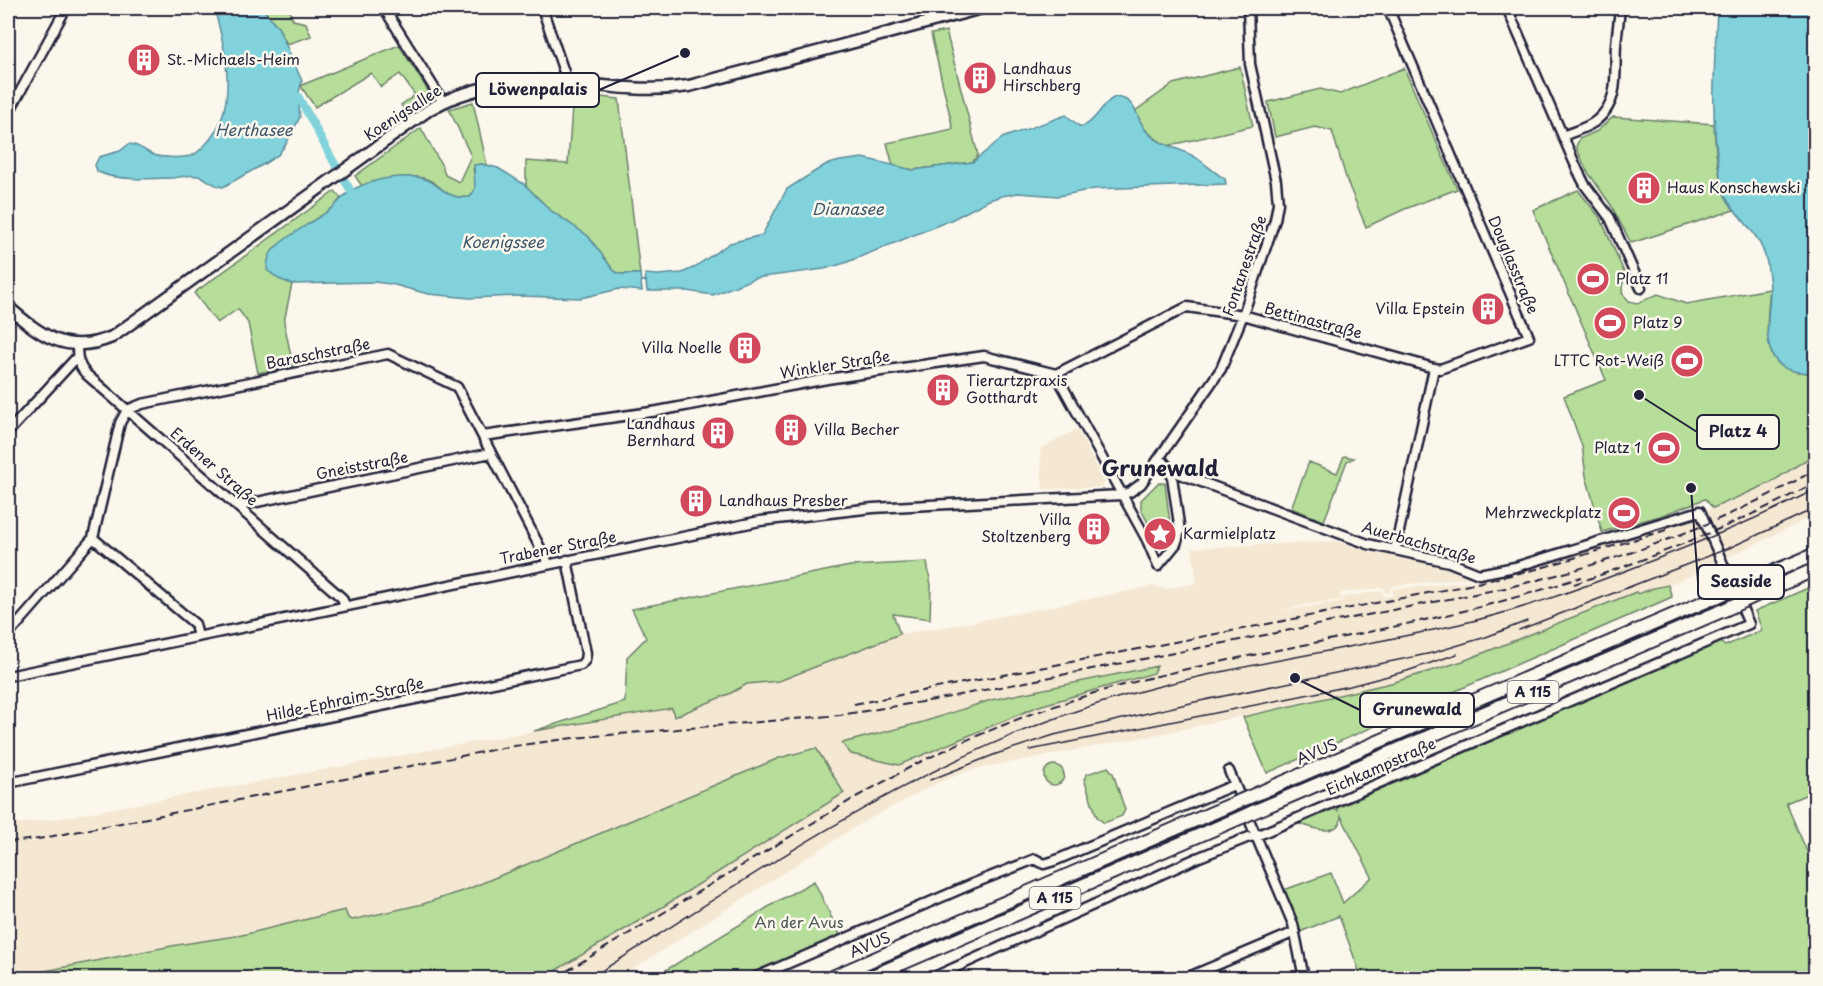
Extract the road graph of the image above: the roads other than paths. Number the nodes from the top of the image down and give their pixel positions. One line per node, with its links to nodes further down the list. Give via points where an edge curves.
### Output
1 (66, 8): 15 (street)
2 (384, 8): 14 (street)
3 (542, 8): 13 (street, via 564,72)
4 (918, 8): 12 (street, via 927,13)
5 (938, 8): 11 (street)
6 (982, 8): 11 (main road, Koenigsallee)
7 (1248, 8): 19 (street, Fontanestraße, via 1250,64 1278,203)
8 (1388, 8): 22 (street, Douglasstraße, via 1529,337)
9 (1507, 8): 16 (street)
10 (1620, 8): 16 (street, via 1612,99 1595,122)
11 (944, 18): 12 (main road, Koenigsallee)
12 (929, 22): 13 (main road, Koenigsallee, via 689,86 639,90)
13 (563, 82): 14 (main road, Koenigsallee, via 504,85)
14 (443, 102): 20 (main road, Koenigsallee, via 120,333 103,341)
15 (8, 114)
16 (1563, 136): 17 (street, via 1585,184 1610,218)
17 (1641, 288)
18 (8, 307): 20 (main road, Koenigsallee, via 46,337)
19 (1243, 315): 22 (street, Bettinastraße); 23 (street, Bettinastraße, via 1187,307); 28 (street, Fontanestraße, via 1221,369)
20 (77, 345): 21 (street)
21 (77, 357): 24 (street, Erdener Straße, via 86,375); 25 (street)
22 (1434, 368): 35 (street)
23 (1056, 374): 26 (street, Winkler Straße, via 984,356); 30 (street)
24 (127, 410): 26 (street, Baraschstraße, via 388,354 458,387); 31 (street, Erdener Straße); 32 (street, via 120,423)
25 (8, 432)
26 (483, 436): 27 (street, Baraschstraße)
27 (491, 453): 31 (street, Gneiststraße); 38 (street, Baraschstraße)
28 (1160, 458): 29 (street, Auerbachstraße); 30 (street, Fontanestraße, via 1136,489)
29 (1171, 470): 33 (street); 35 (street, Auerbachstraße, via 1323,528)
30 (1121, 495): 34 (street); 37 (street, Trabener Straße, via 873,508 794,517)
31 (238, 506): 40 (street, Erdener Straße, via 342,598)
32 (93, 538): 42 (street); 43 (street, via 195,624)
33 (1178, 539): 34 (street); 34 (street, via 1158,566)
34 (1147, 540)
35 (1395, 550): 41 (street, Auerbachstraße, via 1449,562 1475,573 1490,573 1700,511)
36 (1815, 554): 47 (highway, AVUS / A 115, bridge)
37 (567, 560): 38 (street, Trabener Straße); 46 (street, Hilde-Ephraim-Straße, via 586,653 578,667)
38 (548, 563): 40 (street, Trabener Straße)
39 (1815, 569): 48 (highway, AVUS / A 115, bridge)
40 (345, 605): 43 (street, Trabener Straße)
41 (1749, 624): 49 (street, Eichkampstraße)
42 (8, 635)
43 (198, 637): 44 (street, Trabener Straße)
44 (8, 676)
45 (1229, 771): 47 (street)
46 (8, 783)
47 (1239, 794): 51 (street, via 1054,861 1044,864 1035,859); 52 (highway, AVUS / A 115)
48 (1249, 818): 49 (street); 53 (highway, AVUS / A 115)
49 (1257, 836): 50 (street); 54 (street, Eichkampstraße, via 1197,858)
50 (1295, 932): 55 (street); 56 (street)
51 (754, 978)
52 (830, 978)
53 (868, 978)
54 (932, 978)
55 (1186, 978)
56 (1304, 978)

